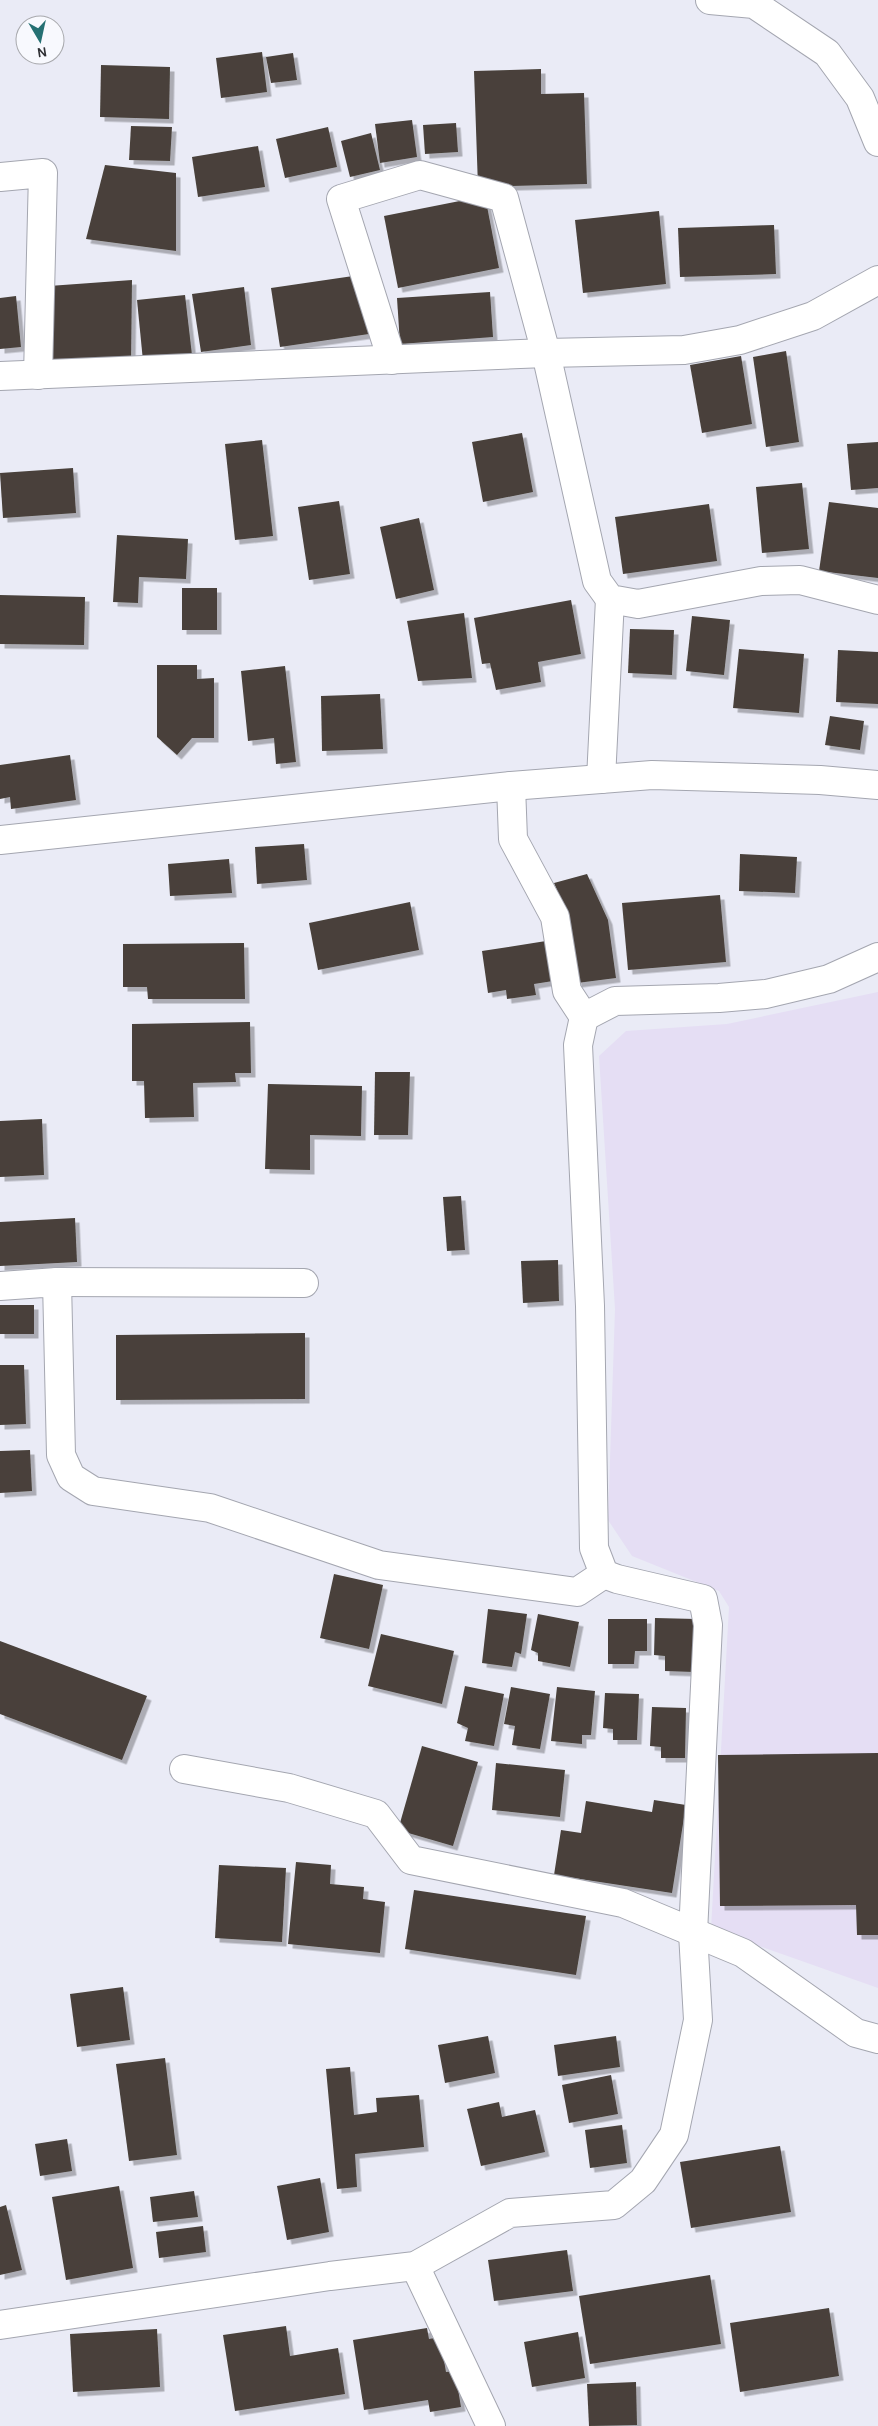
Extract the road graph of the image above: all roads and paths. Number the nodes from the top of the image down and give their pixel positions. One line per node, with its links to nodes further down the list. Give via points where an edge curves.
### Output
1 (710, 0): 2 (street, via 754,4 827,53 860,98)
2 (878, 142)
3 (0, 177): 7 (street, via 42,173)
4 (878, 280): 5 (street, via 813,316 740,340 684,350)
5 (546, 353): 6 (street); 6 (street, via 504,198 420,175 341,199); 9 (street, via 597,581)
6 (392, 360): 7 (street)
7 (38, 375): 8 (street)
8 (0, 376)
9 (610, 599): 10 (street, via 638,604 761,581 800,580); 11 (street)
10 (878, 600)
11 (601, 779): 12 (street, via 652,775); 13 (street)
12 (878, 785)
13 (511, 786): 14 (street); 16 (street, via 513,839 555,917 567,991)
14 (0, 840)
15 (878, 957): 16 (street, via 829,979 766,994 616,1001)
16 (584, 1017): 20 (street, via 578,1044 590,1306 594,1548)
17 (57, 1282): 18 (street); 19 (street); 20 (street, via 61,1455 71,1476 92,1491 210,1508 379,1565 577,1592)
18 (304, 1283)
19 (0, 1286)
20 (604, 1574): 22 (street, via 703,1599 708,1626)
21 (184, 1769): 22 (street, via 290,1788 376,1814 411,1860 623,1903)
22 (693, 1932): 23 (street, via 743,1953 856,2033); 24 (street, via 698,2020 674,2135 642,2181 614,2205 510,2213)
23 (878, 2039)
24 (416, 2266): 25 (street); 26 (street)
25 (0, 2325)
26 (491, 2426)

